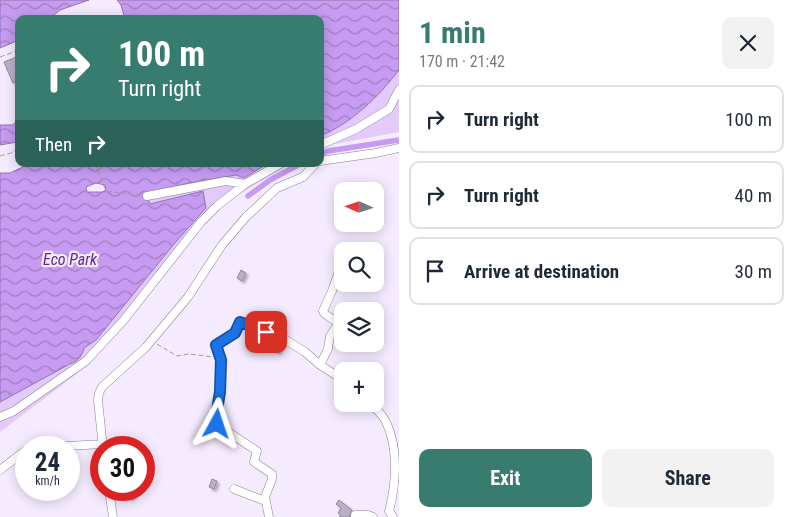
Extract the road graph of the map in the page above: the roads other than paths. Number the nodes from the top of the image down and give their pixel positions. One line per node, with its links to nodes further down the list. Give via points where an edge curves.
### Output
1 (399, 90): 2 (street, via 389,109)
2 (324, 143)
3 (399, 148): 4 (street)
4 (324, 160)
5 (275, 167): 7 (street)
6 (312, 167): 14 (street, via 303,177 277,188 246,217 152,341 98,393)
7 (245, 184): 8 (street, via 226,181); 13 (street, via 202,222 95,352 76,369)
8 (146, 196)
9 (334, 285): 10 (street, via 323,311 338,324 330,336 329,347)
10 (320, 365): 11 (street); 18 (street, via 278,335 240,322 235,333 216,345 221,360 216,420 219,426 257,451 255,463 272,474)
11 (334, 374)
12 (378, 412): 24 (street, via 386,420 393,441 395,485 389,511)
13 (0, 417)
14 (102, 436)
15 (15, 458): 16 (street)
16 (0, 470)
17 (234, 488): 18 (street)
18 (265, 500): 22 (street)
19 (111, 501): 21 (street)
20 (355, 515): 23 (street)
21 (113, 517)
22 (269, 517)
23 (372, 517)
24 (393, 517)

